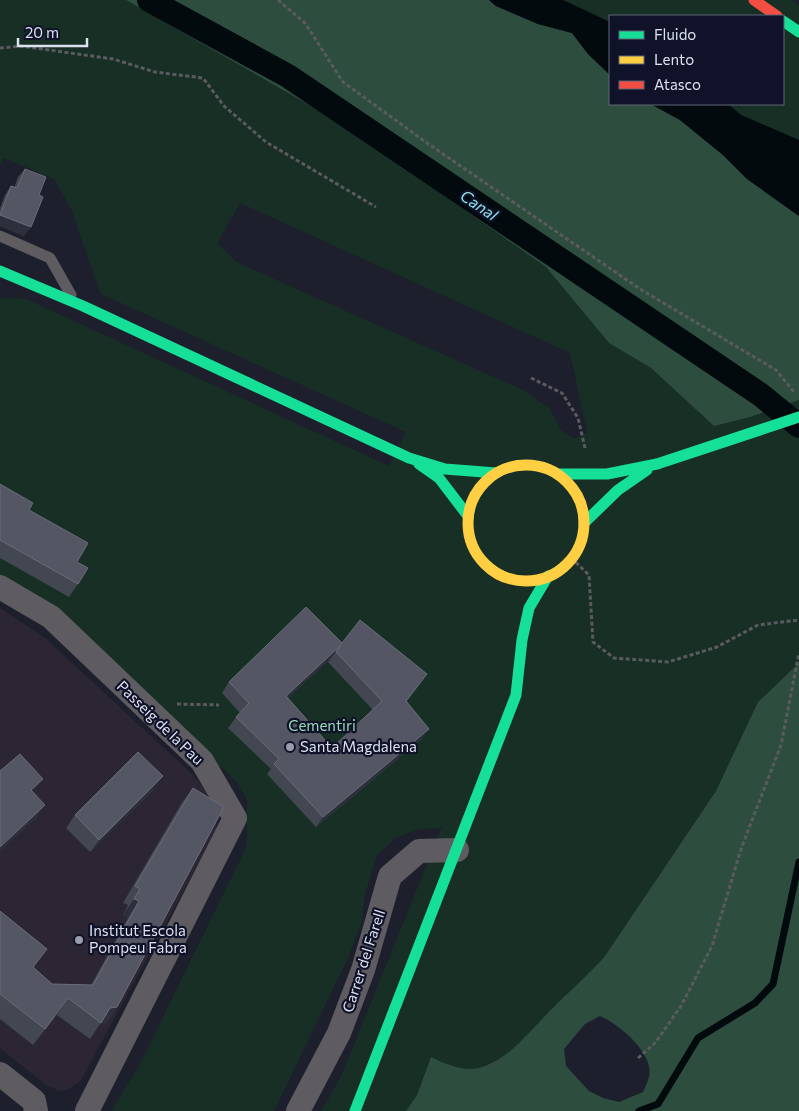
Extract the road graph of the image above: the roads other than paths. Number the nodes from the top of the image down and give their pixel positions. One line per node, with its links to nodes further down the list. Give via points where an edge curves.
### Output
1 (754, 0): 2 (street)
2 (776, 15)
3 (784, 22): 4 (street)
4 (799, 32)
5 (0, 236): 7 (lane, via 50,258)
6 (6, 277): 7 (street)
7 (76, 303): 9 (street)
8 (799, 418): 10 (street)
9 (409, 458): 11 (street, via 445,469); 13 (street, via 439,478)
10 (657, 464): 12 (street, via 607,474); 14 (street, via 618,490)
11 (496, 473): 12 (street, via 527,465); 13 (street, via 480,487)
12 (557, 474): 14 (street, via 574,492)
13 (468, 516): 15 (street, via 473,547)
14 (584, 523): 16 (street, via 572,558)
15 (493, 571): 16 (street, via 525,581); 18 (street)
16 (548, 576): 20 (street, via 529,608)
17 (0, 587): 24 (street, Passeig de la Pau, via 51,617 202,761 235,818)
18 (505, 592)
19 (515, 614): 20 (street)
20 (522, 640): 21 (street, via 516,695)
21 (457, 850): 25 (street, Carrer del Farell, via 419,851 390,876 363,970 339,1033); 26 (street)
22 (0, 1074): 23 (street, via 34,1101)
23 (36, 1111)
24 (87, 1111)
25 (298, 1111)
26 (355, 1111)

